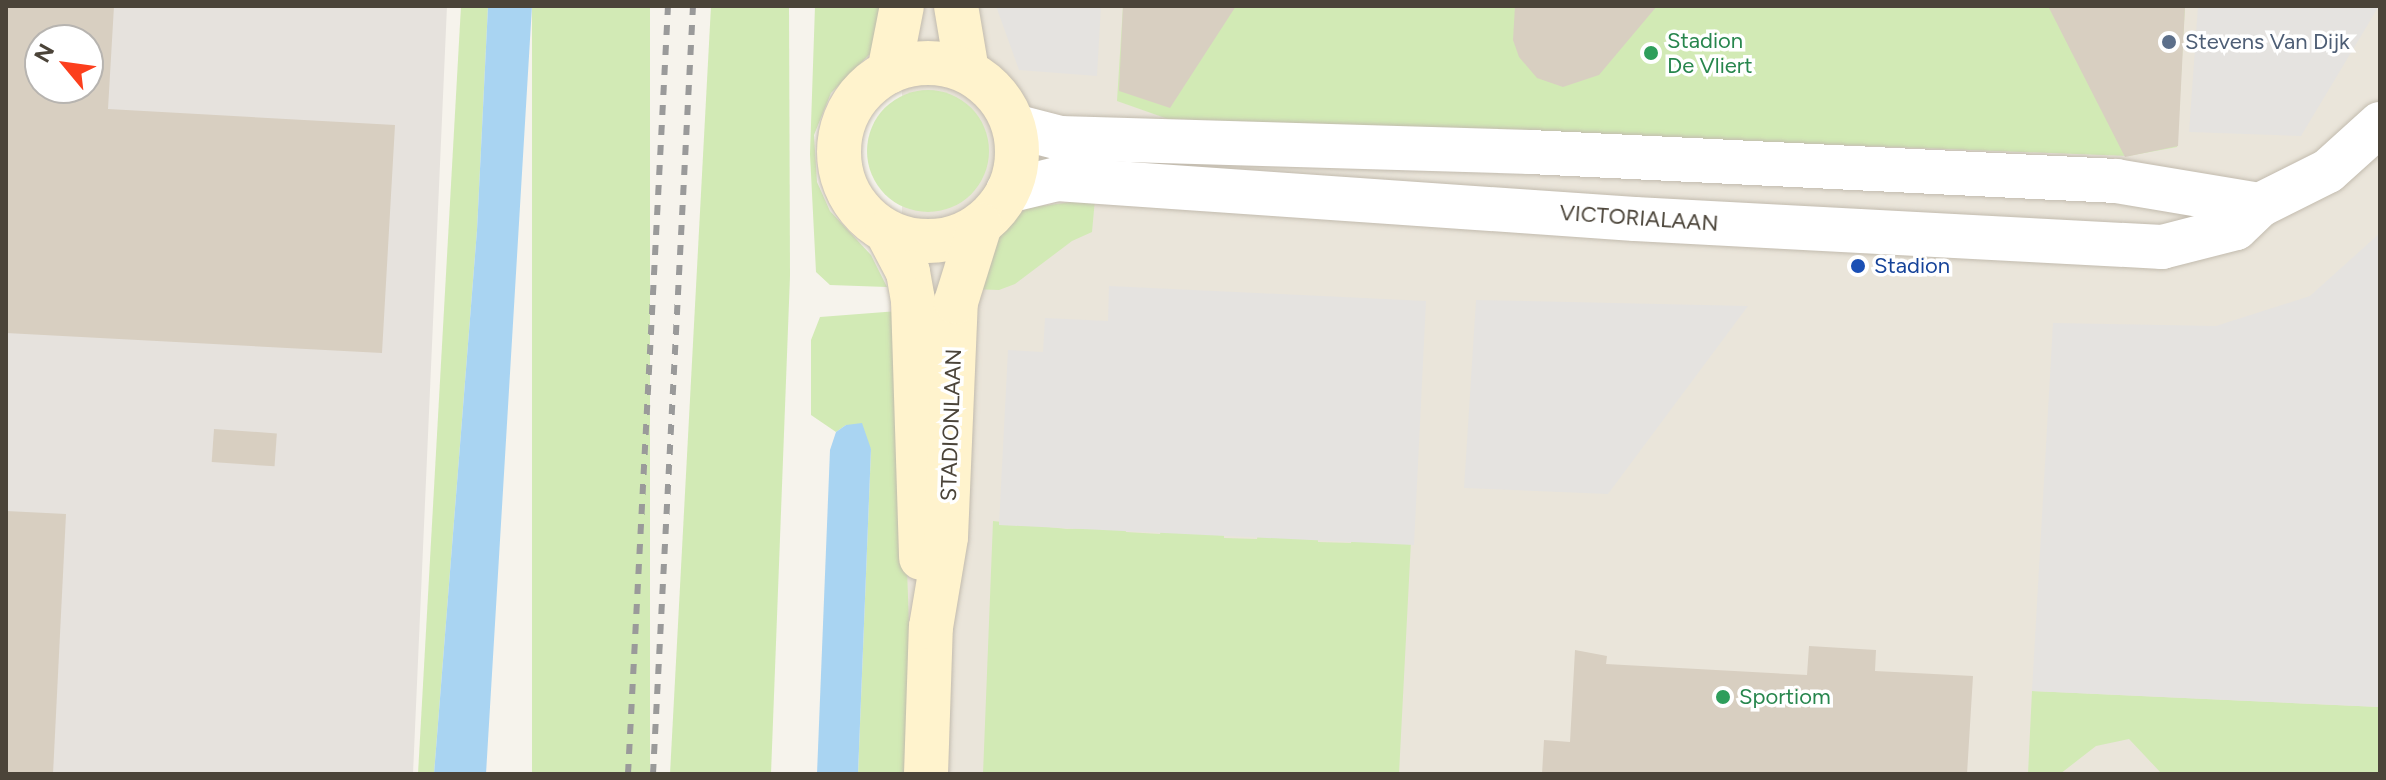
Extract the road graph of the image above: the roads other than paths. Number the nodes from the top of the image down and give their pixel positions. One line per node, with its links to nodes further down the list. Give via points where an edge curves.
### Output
1 (902, 6): 4 (main road)
2 (956, 6): 3 (main road)
3 (967, 71): 4 (main road, via 941,63); 6 (main road, via 996,94)
4 (889, 72): 10 (main road, via 866,88 849,110 840,137 847,192 864,215)
5 (2380, 124): 8 (street, VICTORIALAAN, via 2328,171)
6 (1014, 126): 7 (main road, via 1016,171); 8 (street, via 1060,138 1546,153 2116,181)
7 (1008, 191): 8 (street, VICTORIALAAN, via 1057,179 1635,219 2162,247 2236,228); 9 (main road)
8 (2260, 205)
9 (980, 225): 10 (main road, via 951,239 918,242); 11 (main road, STADIONLAAN, via 956,302 946,537)
10 (887, 232): 11 (main road, STADIONLAAN, via 908,272 913,300 918,537)
11 (931, 627): 12 (main road, STADIONLAAN)
12 (926, 774)

